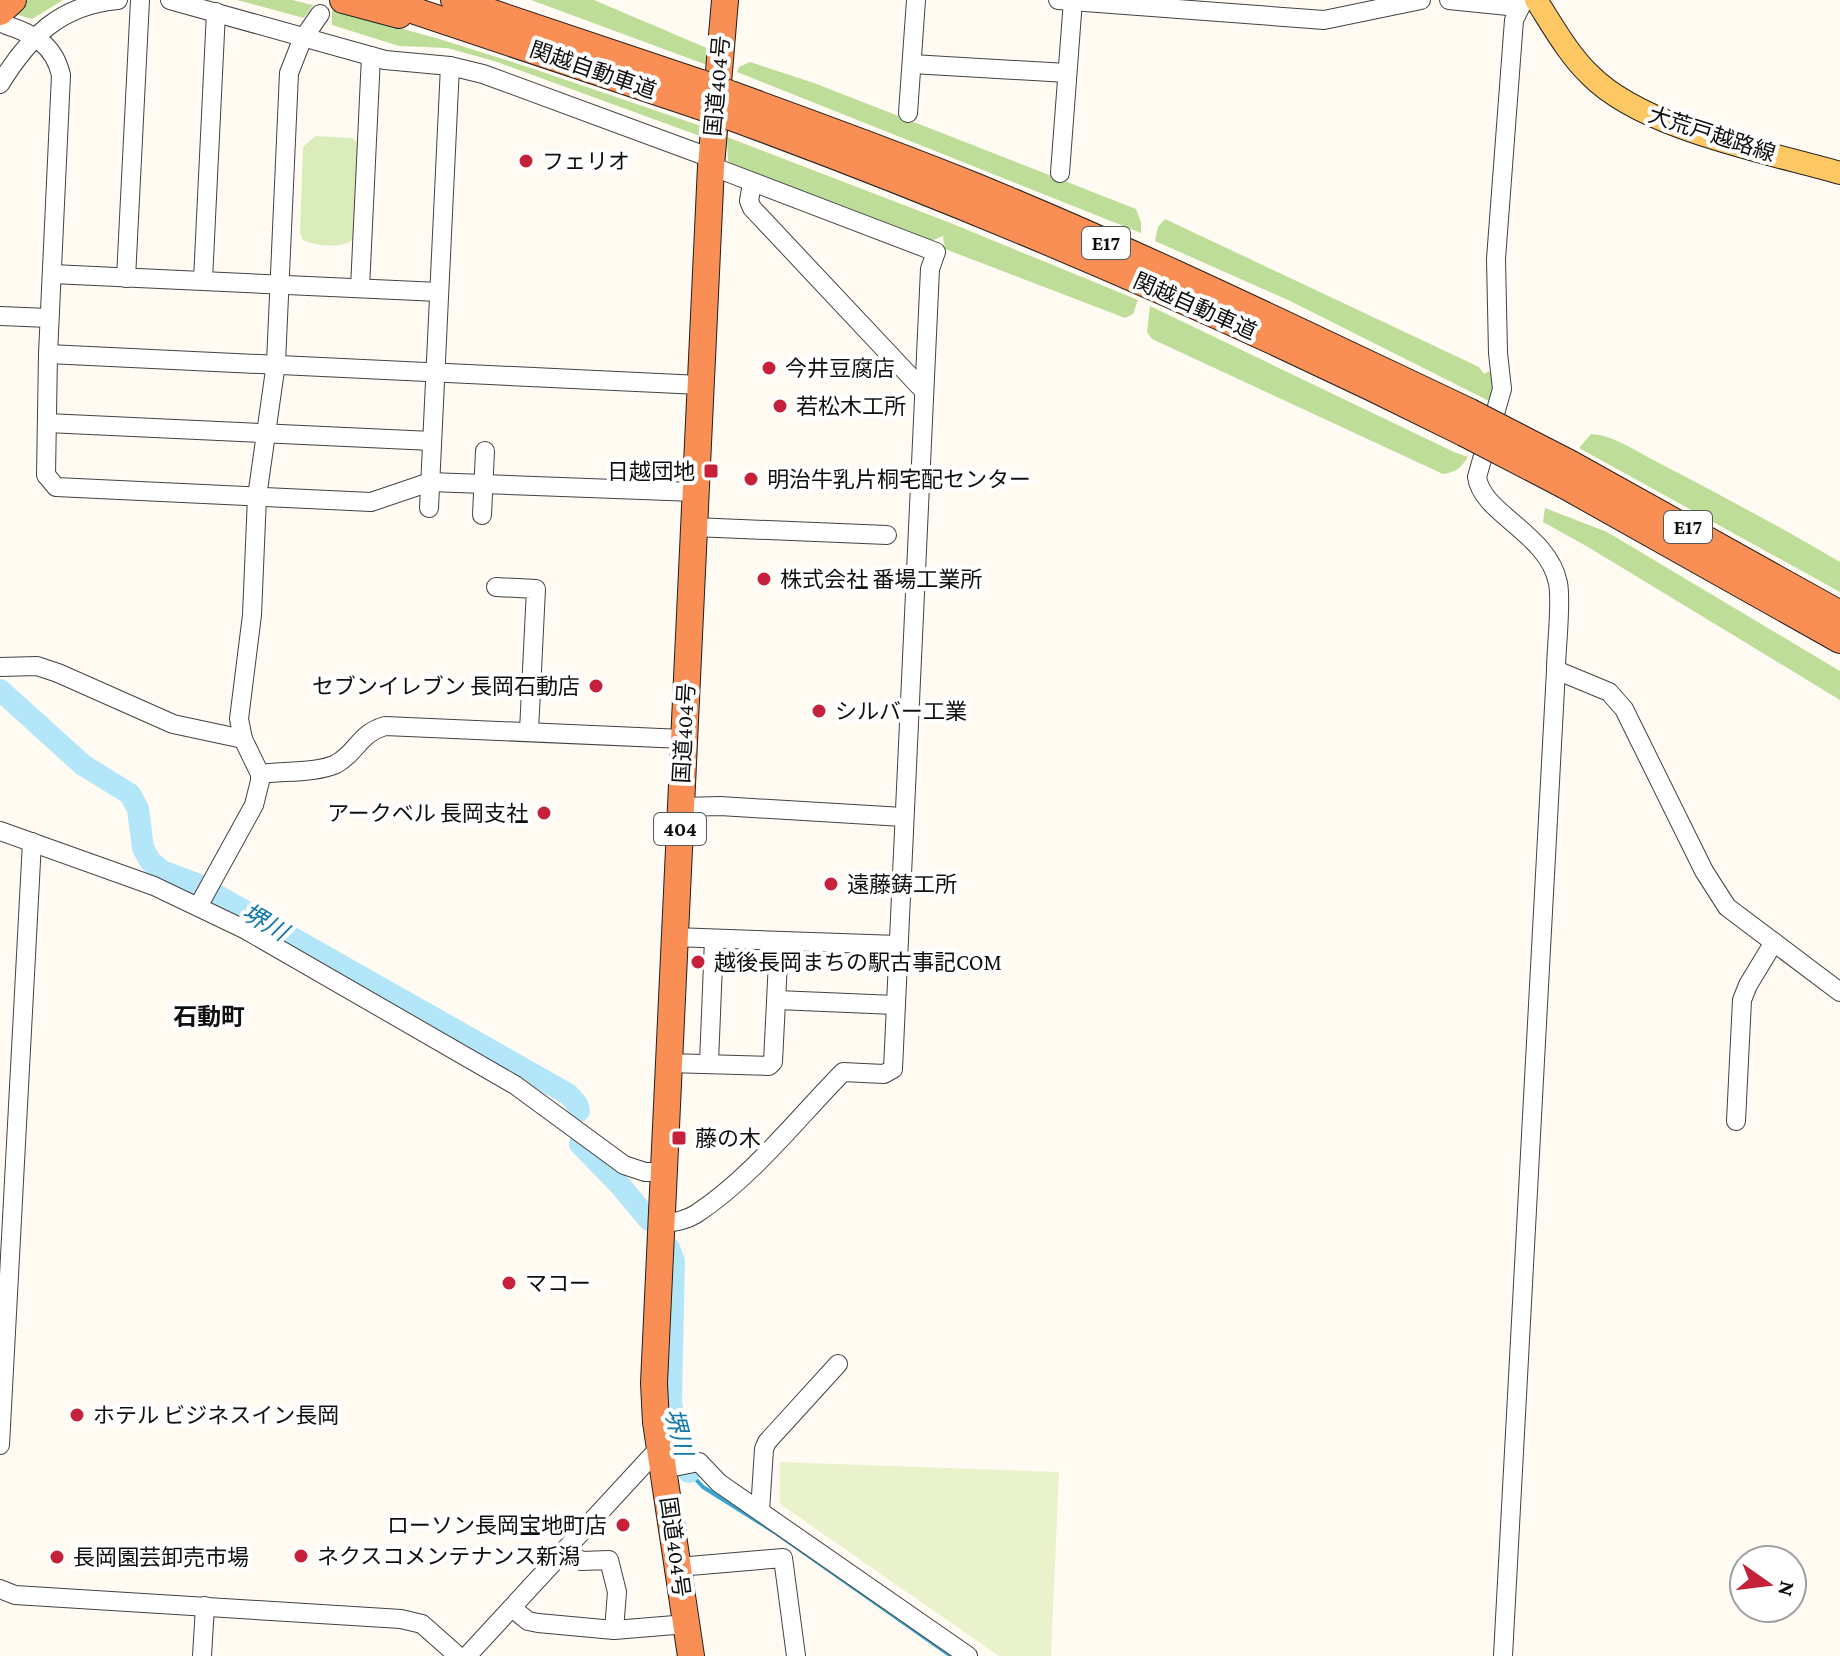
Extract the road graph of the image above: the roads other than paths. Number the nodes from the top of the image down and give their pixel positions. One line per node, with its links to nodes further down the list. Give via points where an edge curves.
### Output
1 (118, 0): 17 (street, via 86,6)
2 (140, 0): 32 (street)
3 (170, 0): 15 (street)
4 (343, 0): 23 (highway)
5 (382, 0): 23 (highway, 関越自動車道)
6 (454, 0): 25 (highway, 関越自動車道)
7 (484, 0): 25 (highway, via 661,64)
8 (725, 0): 27 (highway, 国道404号 / 404)
9 (916, 0): 20 (street)
10 (1421, 0): 12 (street, via 1324,20)
11 (1449, 0): 13 (street)
12 (1068, 1): 22 (street)
13 (1526, 2): 29 (main road, 大荒戸越路線, via 1589,75 1640,111); 63 (street, via 1514,20 1496,259 1502,389 1477,477 1488,501 1526,532 1550,563 1558,583)
14 (6, 12): 17 (street)
15 (216, 12): 18 (street); 33 (street)
16 (320, 14): 18 (street)
17 (34, 36): 24 (street); 31 (street, via 52,50 61,75)
18 (305, 36): 19 (street); 34 (street, via 289,73)
19 (371, 56): 21 (street); 35 (street)
20 (912, 64): 22 (street); 26 (street)
21 (450, 66): 27 (street, via 515,85); 36 (street)
22 (1067, 73): 28 (street)
23 (610, 75): 25 (highway, 関越自動車道)
24 (0, 84)
25 (698, 94): 48 (highway, 関越自動車道 / E17, bridge, via 1467,423)
26 (908, 113)
27 (711, 162): 30 (street); 42 (highway, 国道404号 / 404)
28 (1060, 173)
29 (1840, 173)
30 (752, 183): 43 (street, via 752,208); 43 (street, via 936,252 930,269)
31 (52, 274): 32 (street); 38 (street)
32 (126, 278): 33 (street)
33 (203, 280): 34 (street)
34 (280, 285): 35 (street); 40 (street)
35 (360, 288): 36 (street)
36 (439, 292): 41 (street)
37 (0, 316): 38 (street)
38 (49, 318): 39 (street)
39 (48, 354): 40 (street); 44 (street)
40 (276, 363): 41 (street); 45 (street)
41 (436, 371): 42 (street); 46 (street)
42 (700, 385): 51 (highway, 国道404号 / 404)
43 (923, 390): 69 (street)
44 (47, 423): 45 (street); 52 (street, via 46,475 56,487)
45 (267, 432): 46 (street); 52 (street)
46 (432, 441): 49 (street)
47 (485, 451): 50 (street)
48 (1568, 474): 57 (highway, 関越自動車道 / E17); 59 (highway, 関越自動車道 / E17)
49 (430, 482): 50 (street); 52 (street, via 371,502); 53 (street)
50 (485, 485): 51 (street); 54 (street)
51 (695, 492): 55 (highway, 国道404号 / 404)
52 (257, 497): 65 (street, via 252,615 239,719)
53 (429, 508)
54 (482, 515)
55 (694, 527): 56 (street); 66 (highway, 国道404号 / 404)
56 (887, 535)
57 (1704, 562): 60 (highway, 関越自動車道 / E17); 61 (highway)
58 (496, 587): 64 (street, via 536,589)
59 (1840, 612)
60 (1840, 640)
61 (1840, 649)
62 (0, 667): 65 (street, via 37,666 173,724)
63 (1556, 670): 76 (street, via 1616,699 1716,891 1727,907); 104 (street)
64 (529, 731): 66 (street); 67 (street, via 385,726 362,736 333,765)
65 (243, 739): 67 (street)
66 (683, 739): 68 (highway, 国道404号 / 404)
67 (260, 774): 72 (street, via 254,805)
68 (681, 807): 69 (street); 73 (highway, 国道404号 / 404)
69 (903, 817): 77 (street)
70 (0, 831): 71 (street)
71 (32, 842): 72 (street, via 154,886); 86 (street)
72 (205, 895): 84 (street, via 515,1085 624,1165)
73 (674, 937): 74 (street); 81 (highway, 国道404号 / 404)
74 (714, 939): 75 (street); 82 (street)
75 (779, 941): 77 (street); 79 (street)
76 (1774, 942): 78 (street); 83 (street, via 1742,1000)
77 (898, 945): 80 (street)
78 (1840, 992)
79 (777, 1000): 80 (street); 82 (street, via 769,1066)
80 (895, 1005): 85 (street, via 893,1069 884,1074 843,1072 720,1194 694,1215)
81 (668, 1063): 82 (street); 84 (highway, 国道404号 / 404)
82 (709, 1063)
83 (1736, 1121)
84 (662, 1172): 85 (highway, 国道404号 / 404)
85 (660, 1224): 89 (highway, 国道404号 / 404, via 654,1383)
86 (2, 1360): 88 (street)
87 (838, 1364): 90 (street, via 767,1442)
88 (0, 1445)
89 (673, 1461): 90 (street, via 702,1464 719,1483); 91 (street); 92 (highway, 国道404号 / 404)
90 (760, 1511): 103 (street)
91 (565, 1550): 95 (street); 97 (street, via 581,1561 609,1560 617,1592)
92 (678, 1567): 96 (highway, 国道404号 / 404); 102 (street, via 783,1558)
93 (0, 1589): 94 (street, via 15,1595)
94 (205, 1606): 98 (street); 99 (street, via 401,1619 422,1624)
95 (512, 1608): 97 (street, via 533,1623); 100 (street)
96 (687, 1624): 97 (street); 101 (highway, 国道404号 / 404)
97 (614, 1630)
98 (202, 1656)
99 (458, 1656)
100 (467, 1656)
101 (691, 1656)
102 (796, 1656)
103 (968, 1656)
104 (1503, 1656)

